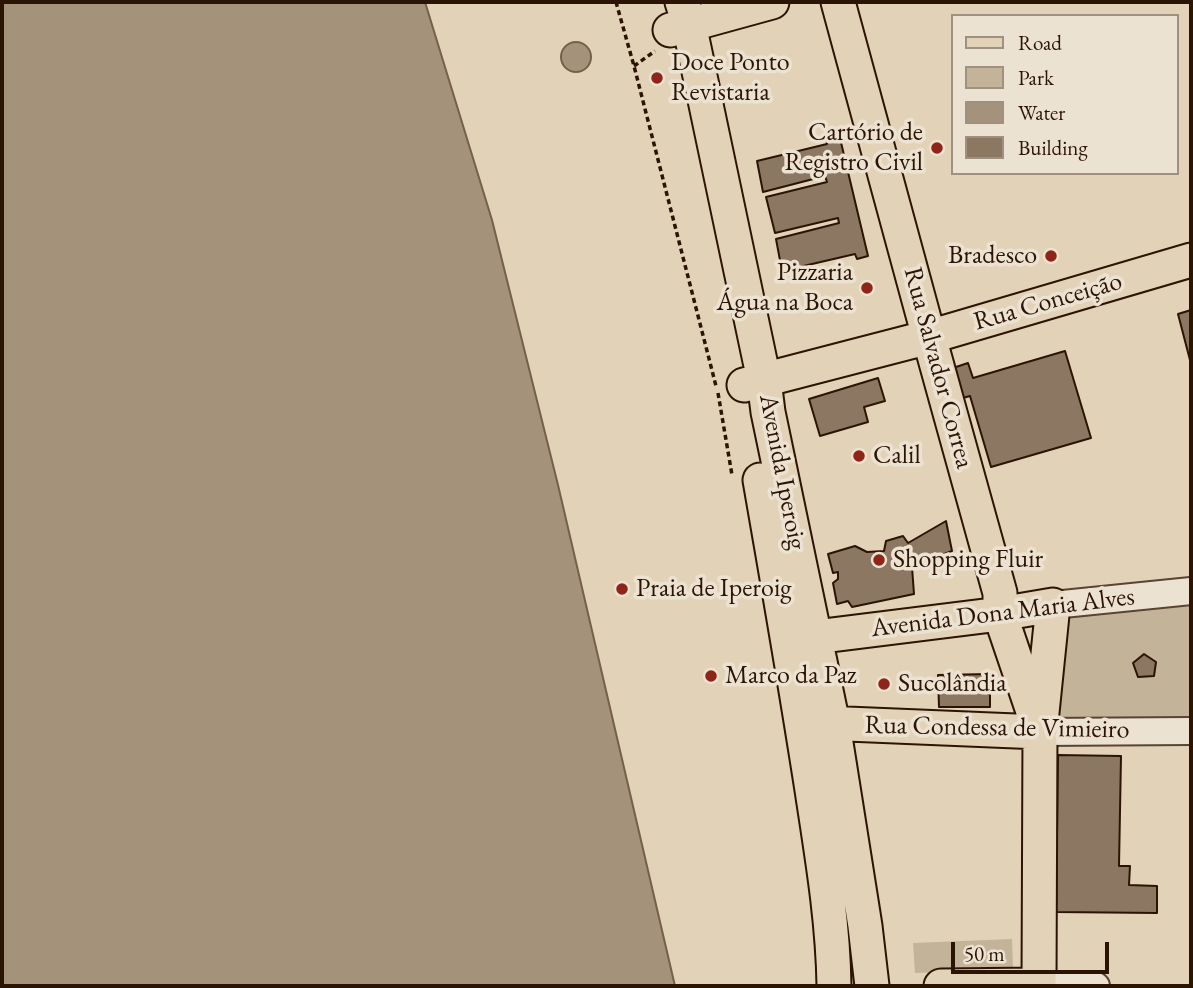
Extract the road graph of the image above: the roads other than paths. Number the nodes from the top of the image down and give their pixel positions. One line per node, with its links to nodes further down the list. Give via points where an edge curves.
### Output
1 (772, 2): 3 (main road)
2 (838, 2): 5 (main road, Rua Salvador Correa)
3 (676, 14): 6 (main road, Avenida Iperoig)
4 (1191, 260): 5 (main road, Rua Conceição)
5 (929, 337): 6 (main road, Rua Conceição); 9 (main road, Rua Salvador Correa, via 1000,593)
6 (741, 386): 10 (main road, Avenida Iperoig, via 768,412); 11 (main road, Avenida Iperoig)
7 (1191, 591): 8 (street, Avenida Dona Maria Alves)
8 (1053, 605): 9 (main road, Avenida Dona Maria Alves); 13 (main road, Rua Salvador Correa)
9 (1000, 614): 10 (main road, Avenida Dona Maria Alves); 13 (main road, Rua Salvador Correa)
10 (815, 637): 11 (main road, Avenida Iperoig)
11 (818, 726): 13 (main road, Rua Condessa de Vimieiro); 14 (main road, Avenida Iperoig); 15 (main road, Avenida Iperoig, via 865,926)
12 (1191, 731): 13 (street, Rua Condessa de Vimieiro)
13 (1040, 732): 17 (main road, Rua Salvador Correa)
14 (834, 986)
15 (872, 986)
16 (941, 986): 17 (main road)
17 (1039, 986): 18 (street)
18 (1096, 986)

